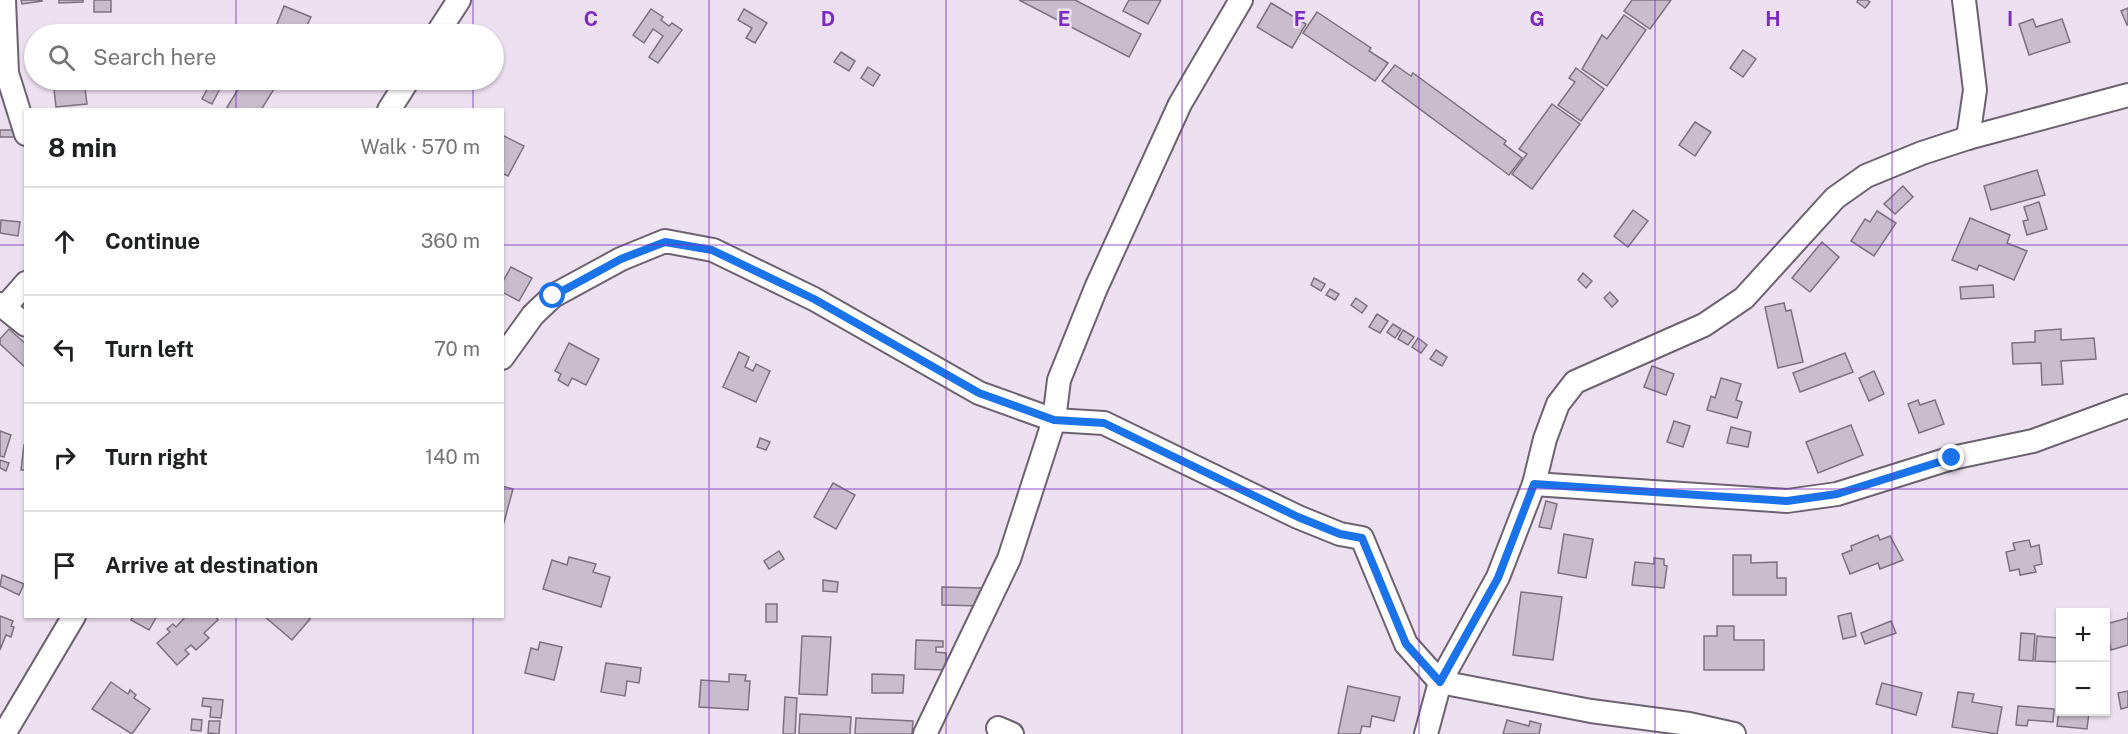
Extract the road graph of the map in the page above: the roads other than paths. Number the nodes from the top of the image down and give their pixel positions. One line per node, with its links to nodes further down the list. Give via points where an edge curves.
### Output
1 (4, 0): 9 (street, via 7,73)
2 (459, 0): 5 (street)
3 (1241, 0): 16 (street, via 1180,104 1096,288 1059,380)
4 (1964, 0): 10 (street, via 1975,90)
5 (443, 24)
6 (401, 90): 8 (street)
7 (2128, 94): 10 (street)
8 (389, 108)
9 (24, 128)
10 (1968, 138): 17 (street, via 1866,176 1835,198 1744,298 1704,325 1575,382 1558,404)
11 (24, 285): 12 (street)
12 (2, 306): 13 (street)
13 (24, 323)
14 (504, 355): 16 (street, via 533,315 553,296 621,259 665,242 712,250 814,299 979,393)
15 (2128, 406): 17 (street, via 2033,441 1952,458 1837,494 1787,501)
16 (1054, 420): 19 (street, via 1104,423 1298,517 1340,534 1362,538 1406,644); 21 (street, via 1009,559)
17 (1534, 484): 19 (street, via 1498,578)
18 (73, 618): 20 (street)
19 (1440, 682): 22 (street); 23 (street)
20 (4, 734)
21 (925, 734)
22 (1426, 734)
23 (1734, 734)

